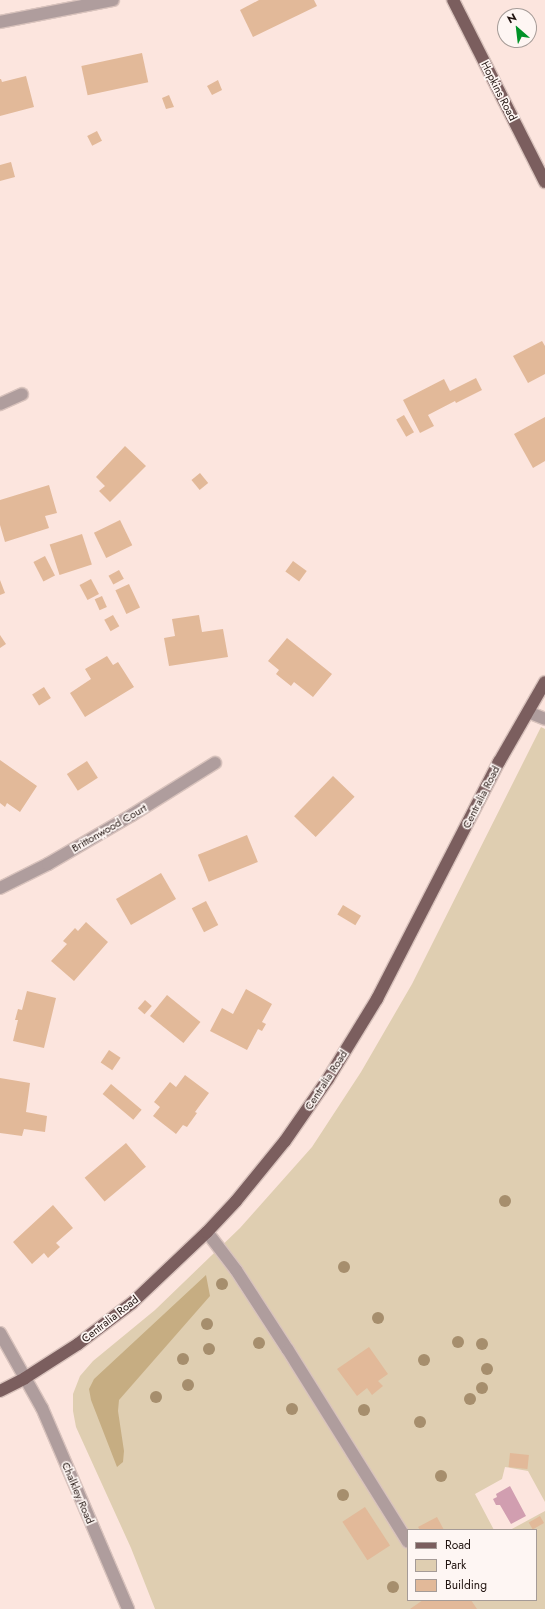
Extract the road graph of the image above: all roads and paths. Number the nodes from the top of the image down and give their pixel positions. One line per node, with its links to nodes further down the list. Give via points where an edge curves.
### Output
1 (113, 0): 3 (street)
2 (453, 0): 4 (main road, Hopkins Road)
3 (0, 22)
4 (545, 182)
5 (22, 394): 6 (street)
6 (0, 404)
7 (545, 682): 8 (main road, Centralia Road)
8 (528, 712): 9 (street); 12 (main road, Centralia Road, via 495,770 377,999 328,1079 285,1141)
9 (545, 720)
10 (215, 763): 11 (street, Brittonwood Court, via 48,864)
11 (0, 888)
12 (207, 1232): 14 (main road, Centralia Road, via 132,1302 78,1344); 16 (street, via 236,1270 275,1330)
13 (0, 1334): 14 (street, Chalkley Road)
14 (26, 1378): 15 (main road, Centralia Road); 17 (street, Chalkley Road, via 42,1408)
15 (0, 1391)
16 (407, 1540)
17 (128, 1609)

